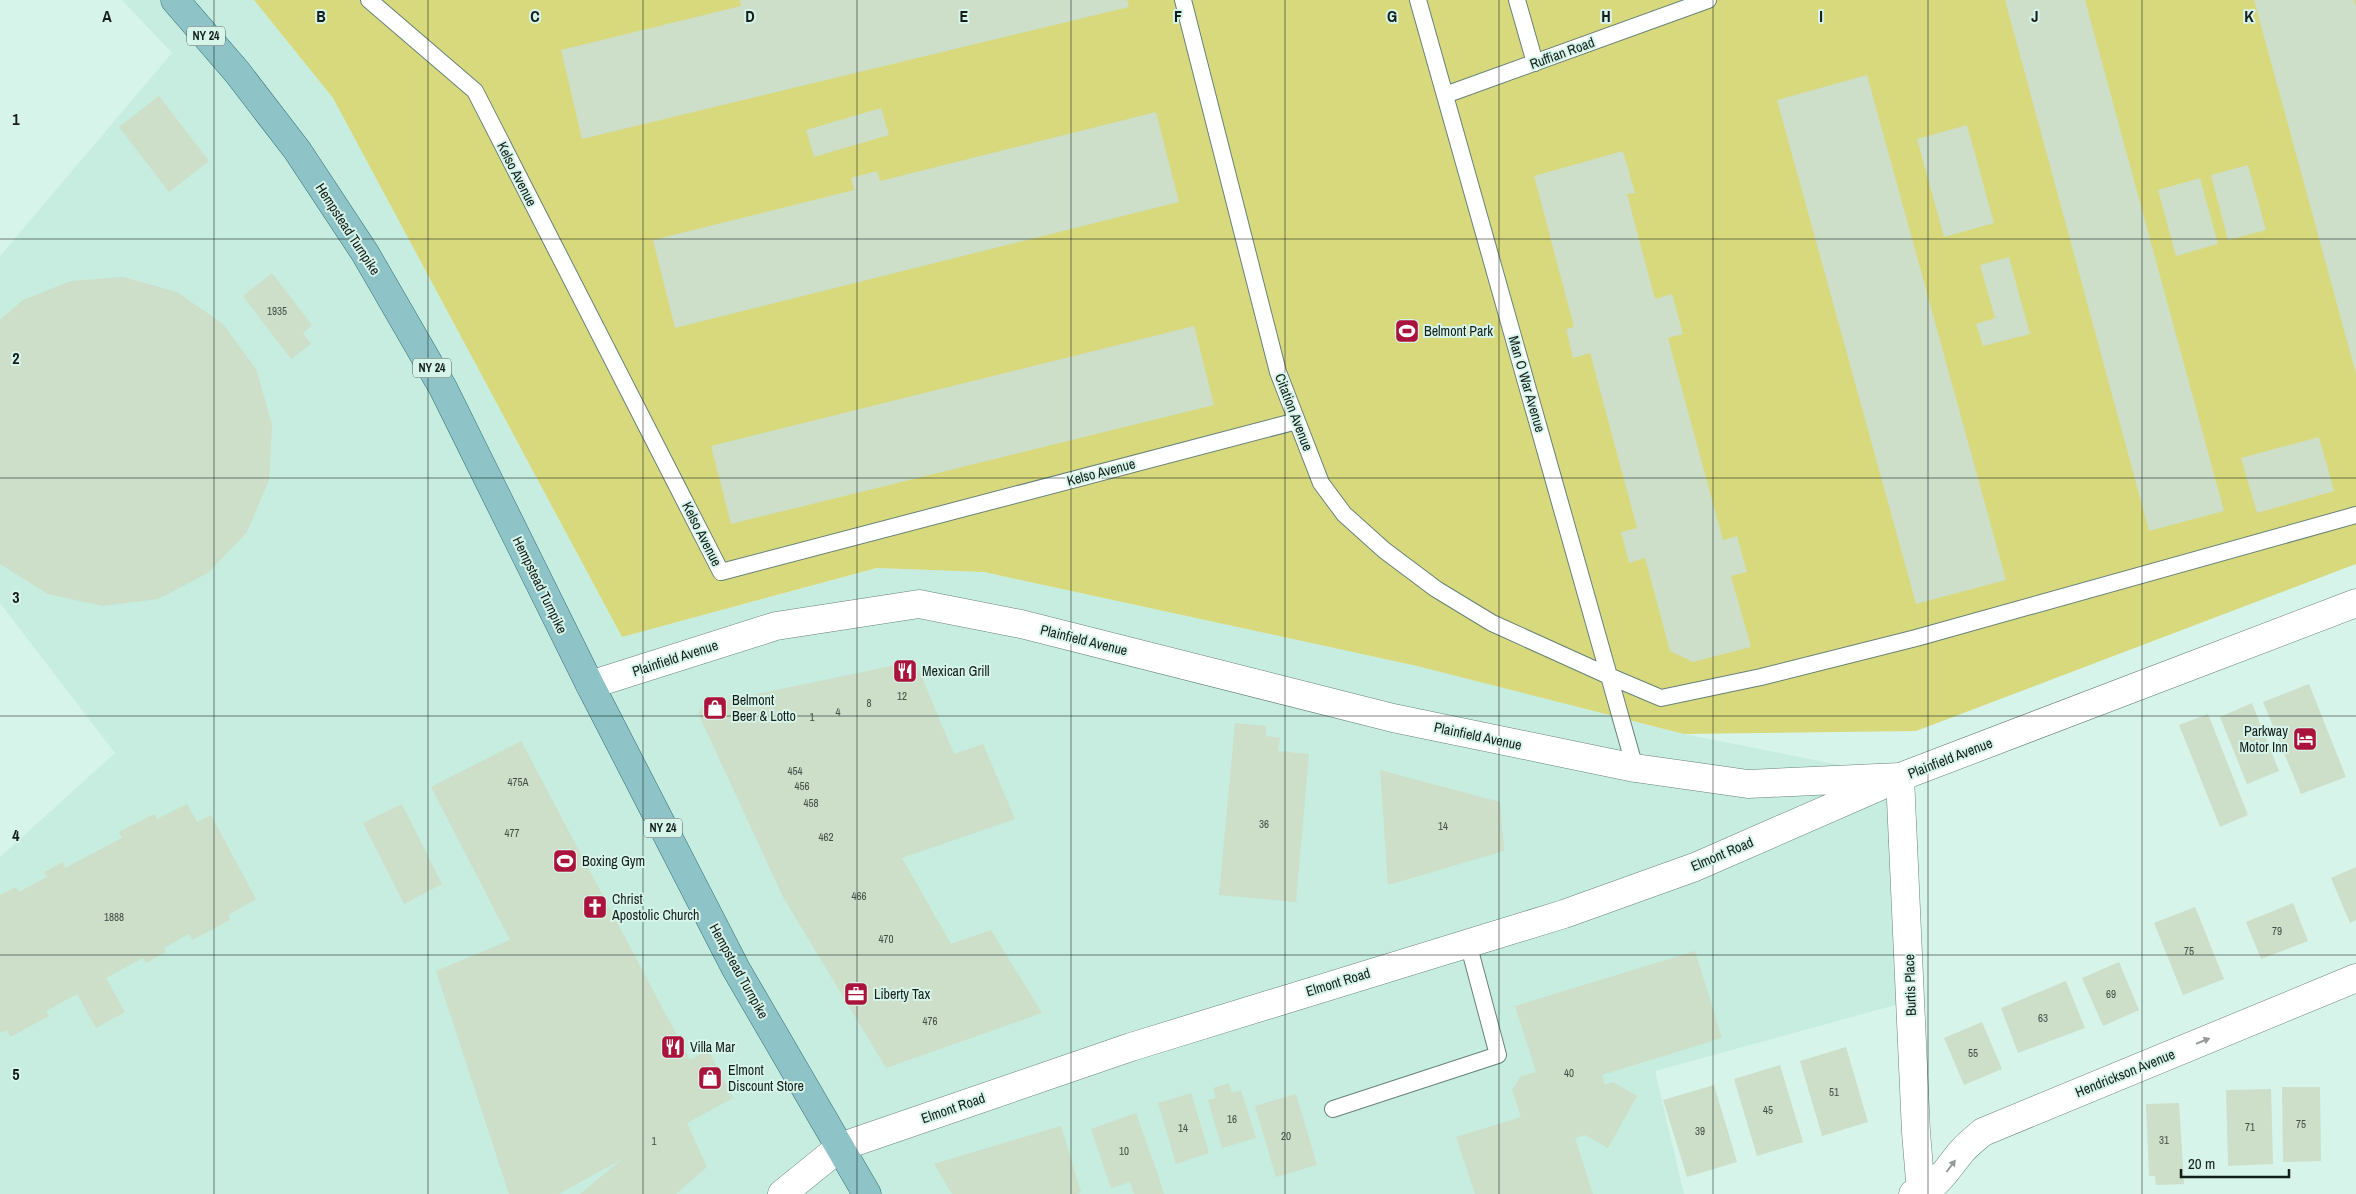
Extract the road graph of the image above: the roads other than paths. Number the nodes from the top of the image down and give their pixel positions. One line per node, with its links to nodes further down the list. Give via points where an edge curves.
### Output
1 (175, 0): 13 (main road, Hempstead Turnpike / NY 24, via 237,72 297,150 365,252 443,388)
2 (369, 0): 9 (lane, Kelso Avenue, via 474,91 722,572)
3 (1183, 0): 9 (lane, Citation Avenue, via 1278,372)
4 (1418, 0): 8 (lane, Man O War Avenue)
5 (1517, 0): 7 (lane)
6 (1708, 0): 7 (lane, Ruffian Road)
7 (1535, 63): 8 (lane, Ruffian Road)
8 (1445, 95): 12 (lane, Man O War Avenue)
9 (1297, 421): 12 (lane, Citation Avenue, via 1320,482 1344,514 1384,550 1436,589 1492,623)
10 (2356, 515): 12 (lane, Citation Avenue, via 1916,638 1761,677 1661,698)
11 (2356, 602): 15 (main road, Plainfield Avenue)
12 (1609, 676): 14 (lane, Man O War Avenue)
13 (590, 686): 14 (main road, Plainfield Avenue, via 776,626 919,604 1030,627 1393,718); 19 (main road, Hempstead Turnpike / NY 24, via 736,969)
14 (1635, 768): 15 (main road, Plainfield Avenue, via 1748,784)
15 (1900, 777): 16 (main road, Elmont Road, via 1695,867 1564,914); 22 (main road, Burtis Place)
16 (1468, 943): 18 (lane, via 1498,1055); 19 (main road, Elmont Road, via 1131,1047)
17 (2356, 978): 22 (main road, Hendrickson Avenue, one-way to 17, via 1944,1175 1962,1151 1983,1132)
18 (1333, 1109)
19 (840, 1147): 20 (main road, Elmont Road); 21 (main road, Hempstead Turnpike / NY 24)
20 (782, 1194)
21 (867, 1194)
22 (1919, 1194)

